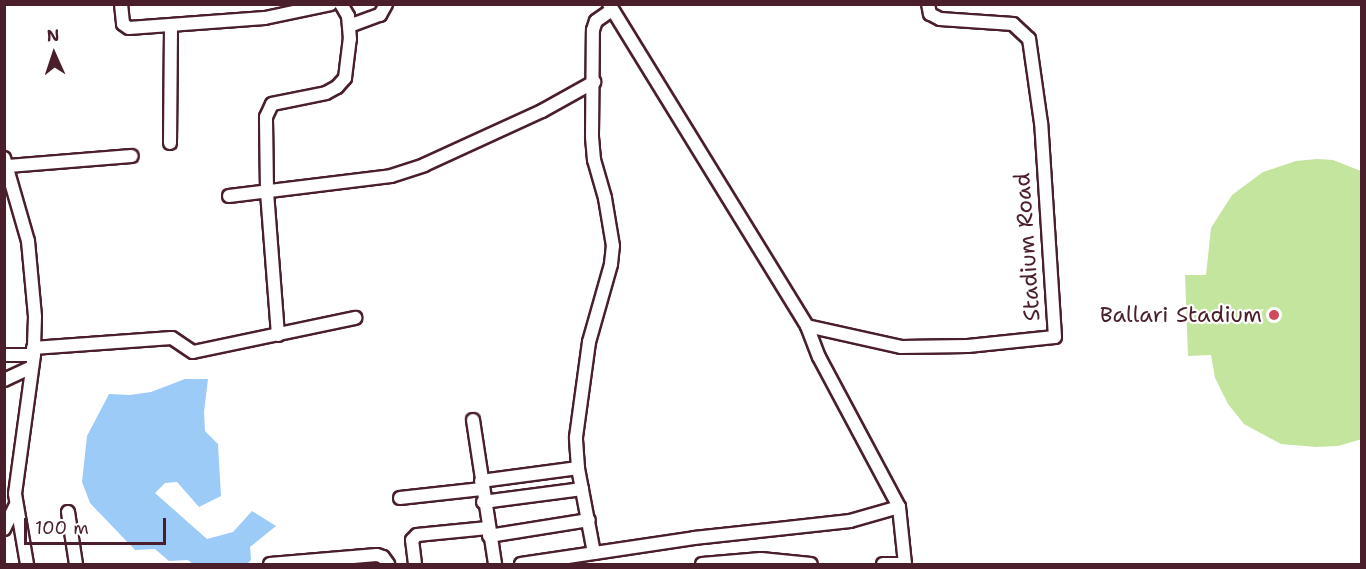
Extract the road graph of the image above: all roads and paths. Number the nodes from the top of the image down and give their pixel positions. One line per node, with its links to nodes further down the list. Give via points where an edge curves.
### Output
1 (121, 4): 7 (street, via 125,27)
2 (331, 4): 7 (street, via 265,18)
3 (341, 4): 8 (street)
4 (386, 4): 8 (street, via 380,15)
5 (928, 4): 16 (street, Stadium Road, via 930,14 940,19 1013,24 1029,39 1041,123 1055,337 968,346 901,347)
6 (609, 9): 9 (street, via 596,21 592,40); 16 (street)
7 (171, 25): 10 (street)
8 (349, 26): 13 (street, via 347,68 337,87 326,93 272,104 266,117)
9 (594, 82): 13 (street, via 542,111 391,176); 22 (street, via 594,160 614,246 583,371 576,437)
10 (170, 143)
11 (132, 156): 12 (street)
12 (6, 162): 19 (street, via 29,250 35,317)
13 (267, 191): 14 (street); 17 (street)
14 (229, 196)
15 (355, 318): 17 (street)
16 (807, 326): 28 (street, via 819,357)
17 (278, 335): 19 (street, via 193,352 172,338)
18 (4, 355): 19 (street)
19 (33, 357): 20 (street); 27 (street)
20 (4, 380)
21 (473, 420): 23 (street)
22 (578, 468): 23 (street); 24 (street)
23 (481, 485): 25 (street); 26 (street)
24 (582, 489): 26 (street); 30 (street)
25 (400, 498)
26 (483, 502): 32 (street)
27 (15, 506): 31 (street); 35 (street)
28 (899, 507): 33 (street, via 850,521); 45 (street)
29 (68, 512): 36 (street)
30 (589, 520): 32 (street); 33 (street)
31 (4, 530)
32 (489, 532): 39 (street, via 417,535 412,540); 40 (street)
33 (594, 553): 41 (street)
34 (731, 563): 42 (street); 43 (street, via 783,560)
35 (27, 564)
36 (75, 564)
37 (270, 564): 38 (street, via 377,555)
38 (388, 564)
39 (415, 564)
40 (495, 564)
41 (521, 564)
42 (702, 564)
43 (811, 564)
44 (883, 564): 45 (street)
45 (905, 564)

